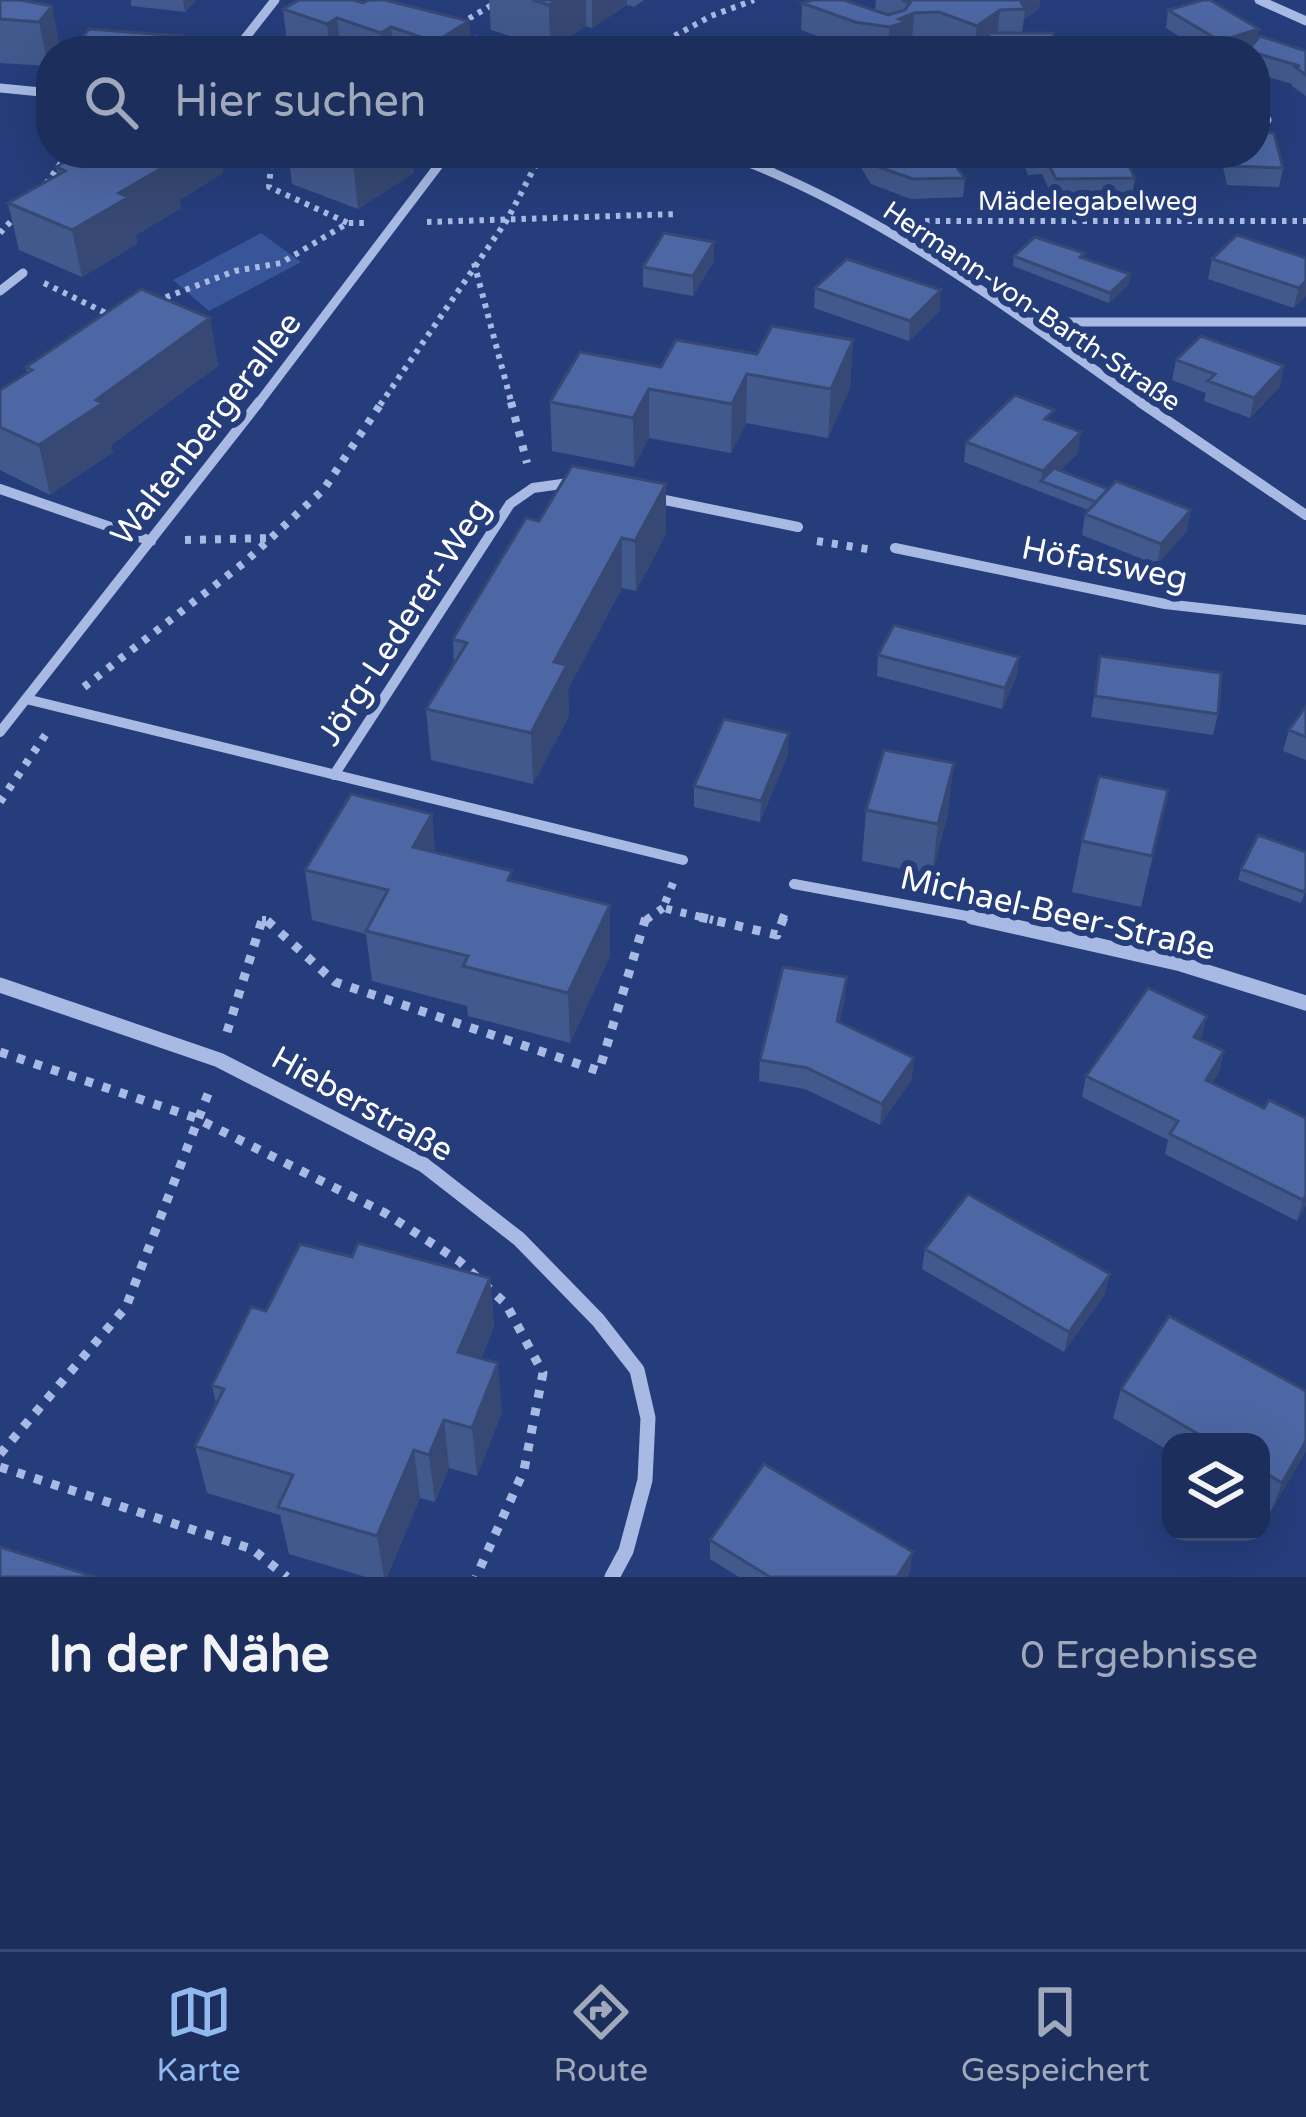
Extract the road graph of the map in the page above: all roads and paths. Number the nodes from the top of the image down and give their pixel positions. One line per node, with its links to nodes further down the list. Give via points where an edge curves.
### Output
1 (275, 0): 6 (street)
2 (500, 0): 7 (path, via 450,30)
3 (754, 0): 8 (path)
4 (1259, 0): 5 (street)
5 (1306, 21)
6 (247, 36)
7 (468, 36)
8 (674, 36)
9 (0, 88): 10 (street)
10 (36, 92)
11 (57, 168): 16 (path)
12 (271, 168): 22 (path, via 269,187)
13 (438, 168): 23 (street, Waltenbergerallee)
14 (534, 168): 19 (path)
15 (761, 168): 20 (street, Hermann-von-Barth-Straße)
16 (32, 200)
17 (677, 214): 19 (path)
18 (16, 216): 24 (path)
19 (507, 220): 23 (path); 25 (path)
20 (869, 221): 21 (path, Mädelegabelweg); 29 (street, Hermann-von-Barth-Straße)
21 (1306, 221)
22 (348, 223): 23 (path); 28 (path, via 281,263 235,271)
23 (399, 223): 39 (street, Waltenbergerallee)
24 (0, 233)
25 (474, 262): 33 (path); 38 (path, via 324,489)
26 (22, 274): 27 (street); 31 (path, via 118,320)
27 (0, 291)
28 (149, 305)
29 (1030, 322): 30 (street); 36 (street, Hermann-von-Barth-Straße)
30 (1306, 322)
31 (101, 332)
32 (597, 487): 33 (street, Jörg-Lederer-Weg)
33 (533, 488): 45 (street, Jörg-Lederer-Weg, via 510,504)
34 (0, 489): 39 (street)
35 (642, 496): 37 (street)
36 (1306, 515)
37 (798, 527)
38 (274, 538): 39 (path); 43 (path)
39 (151, 541): 42 (street, Waltenbergerallee)
40 (895, 548): 41 (street, Höfatsweg, via 1165,604)
41 (1306, 620)
42 (26, 698): 43 (street, Jörg-Lederer-Weg); 44 (street, Waltenbergerallee)
43 (62, 709): 45 (street, Jörg-Lederer-Weg); 46 (path)
44 (0, 732)
45 (334, 775): 47 (street, Jörg-Lederer-Weg)
46 (0, 802)
47 (683, 860): 49 (path)
48 (794, 884): 49 (path, via 777,935); 51 (street, Michael-Beer-Straße, via 1028,926)
49 (662, 908): 53 (path, via 647,916 599,1071 334,982 263,917)
50 (0, 985): 53 (street, Hieberstraße)
51 (1306, 1003)
52 (0, 1052): 54 (path)
53 (219, 1060): 54 (path); 59 (street, Hieberstraße, via 424,1165 519,1239 637,1370 648,1418 645,1480)
54 (196, 1118): 55 (path, via 126,1307); 58 (path, via 385,1213 459,1261 506,1304 543,1373 524,1470)
55 (0, 1454)
56 (0, 1467): 57 (path, via 252,1549)
57 (287, 1577)
58 (476, 1577)
59 (613, 1577)

